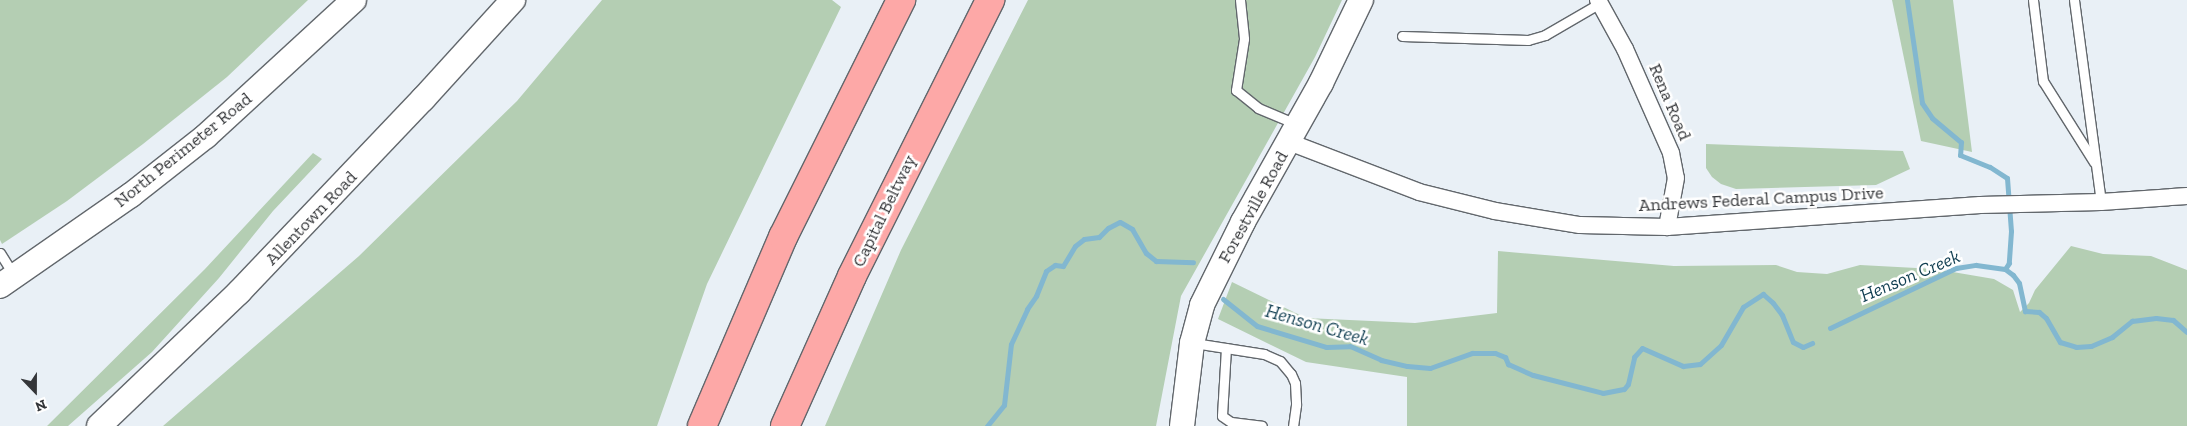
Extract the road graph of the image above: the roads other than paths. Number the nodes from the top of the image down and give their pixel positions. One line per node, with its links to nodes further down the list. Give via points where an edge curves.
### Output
1 (354, 0): 19 (main road, North Perimeter Road, via 206,136 131,195)
2 (512, 0): 22 (main road, Allentown Road, via 411,112 239,292)
3 (883, 0): 12 (highway)
4 (901, 0): 12 (highway)
5 (990, 0): 24 (highway, Capital Beltway, via 852,276)
6 (1240, 0): 13 (lane, via 1244,39 1236,90)
7 (1361, 0): 13 (main road, Forestville Road)
8 (2034, 0): 14 (lane, via 2043,81)
9 (2074, 0): 14 (lane)
10 (1599, 2): 11 (lane, via 1545,35 1528,40); 17 (street, Rena Road, via 1625,49 1671,153 1676,178)
11 (1402, 36)
12 (838, 124): 23 (highway, via 783,237)
13 (1294, 134): 17 (street, Andrews Federal Campus Drive, via 1419,192 1495,211 1580,225); 20 (main road, Forestville Road, via 1224,258 1202,305)
14 (2096, 165): 16 (lane)
15 (2187, 196): 16 (street, Andrews Federal Campus Drive)
16 (2101, 202): 17 (street, Andrews Federal Campus Drive, via 1980,205)
17 (1666, 227)
18 (0, 253): 19 (lane)
19 (7, 281)
20 (1192, 342): 21 (lane); 25 (main road, Forestville Road)
21 (1226, 348): 26 (lane, via 1222,416 1231,422); 27 (lane, via 1264,354 1285,365 1296,394)
22 (98, 426)
23 (702, 426)
24 (785, 426)
25 (1182, 426)
26 (1262, 426)
27 (1293, 426)

